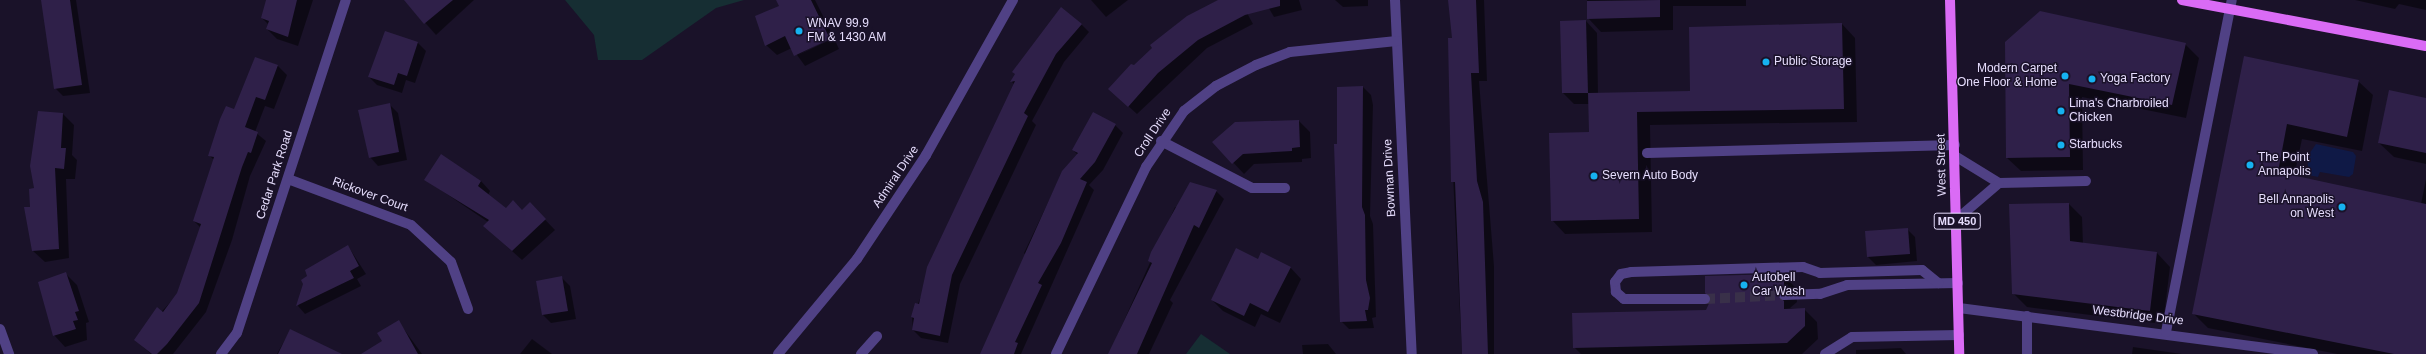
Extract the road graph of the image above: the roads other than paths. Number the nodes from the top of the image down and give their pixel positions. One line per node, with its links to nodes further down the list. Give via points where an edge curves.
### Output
1 (346, 0): 13 (street, Cedar Park Road)
2 (1013, 0): 31 (street, Admiral Drive, via 918,168 857,258)
3 (1395, 0): 7 (street, Bowman Drive)
4 (1950, 0): 10 (main road, West Street / MD 450)
5 (2182, 0): 6 (main road)
6 (2232, 5): 8 (main road); 26 (street)
7 (1396, 40): 9 (street, Croll Drive, via 1290,52 1256,65 1216,86 1184,111); 34 (street, Bowman Drive)
8 (2426, 46)
9 (1161, 141): 16 (street, via 1252,188); 33 (street, Croll Drive)
10 (1955, 145): 11 (street); 12 (main road, West Street / MD 450)
11 (1647, 153)
12 (1955, 156): 15 (street); 17 (main road, West Street / MD 450)
13 (288, 179): 23 (street, Rickover Court, via 411,225 451,262); 30 (street, Cedar Park Road, via 237,333)
14 (2086, 181): 15 (street)
15 (1998, 183): 17 (street)
16 (1285, 188)
17 (1956, 219): 19 (main road, West Street / MD 450)
18 (1938, 283): 19 (street); 20 (street, via 1847,285 1820,294); 21 (street, via 1922,270 1820,273 1803,267 1631,272 1621,274 1615,282 1616,292 1624,299)
19 (1958, 283): 22 (main road, West Street / MD 450)
20 (1784, 295)
21 (1705, 299)
22 (1959, 308): 24 (street, Westbridge Drive); 27 (main road, West Street / MD 450)
23 (468, 309)
24 (2027, 316): 26 (street, Westbridge Drive); 37 (street)
25 (0, 329): 29 (street)
26 (2166, 332): 38 (street, Westbridge Drive)
27 (1959, 335): 35 (street, via 1852,337); 36 (main road, West Street / MD 450)
28 (877, 336): 32 (street)
29 (9, 354)
30 (221, 354)
31 (778, 354)
32 (861, 354)
33 (1056, 354)
34 (1412, 354)
35 (1825, 354)
36 (1959, 354)
37 (2027, 354)
38 (2313, 354)

